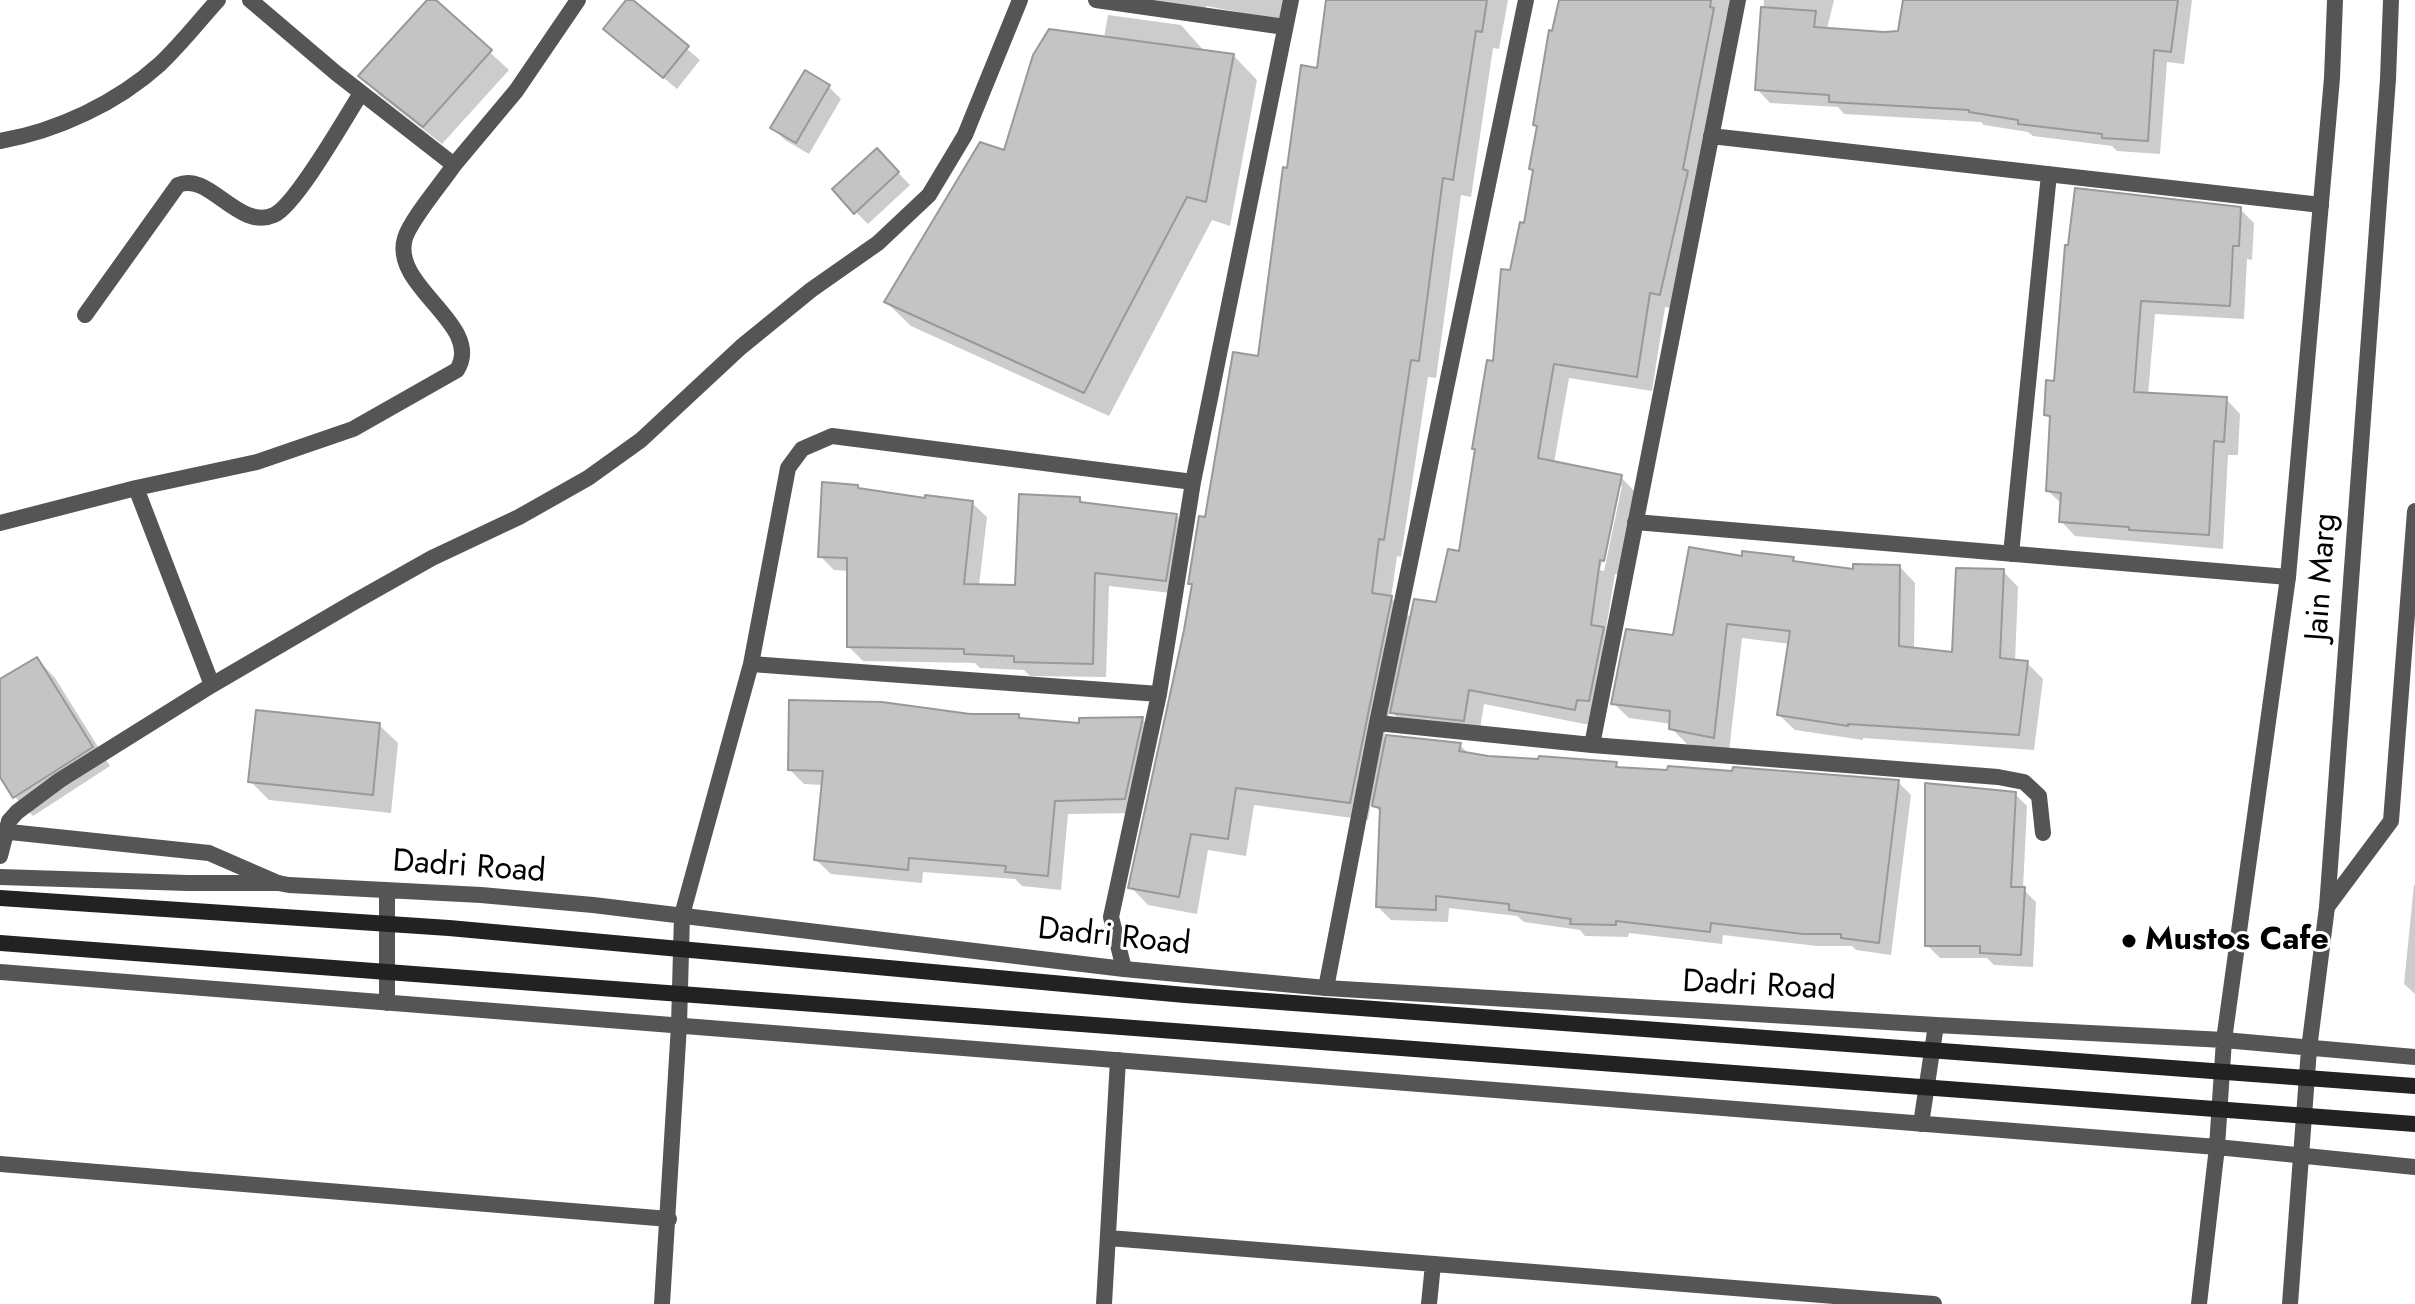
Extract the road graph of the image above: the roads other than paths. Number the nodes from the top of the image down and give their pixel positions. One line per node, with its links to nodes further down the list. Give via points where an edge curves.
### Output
1 (218, 0): 14 (street, via 158,65 95,110)
2 (250, 0): 12 (street)
3 (578, 0): 15 (street, via 516,91)
4 (1020, 0): 27 (street, via 965,135 929,195 878,243 811,290 641,440 588,478 432,558)
5 (1096, 0): 11 (street)
6 (1291, 0): 11 (street)
7 (1526, 0): 29 (street)
8 (1738, 0): 13 (street)
9 (2335, 0): 17 (street, Jain Marg)
10 (2391, 0): 38 (street, Jain Marg)
11 (1285, 27): 19 (street)
12 (361, 93): 15 (street); 18 (street, via 292,199 275,215 250,215 196,183 178,185)
13 (1711, 136): 16 (street); 22 (street)
14 (0, 141)
15 (454, 165): 20 (street, via 405,237 403,254 409,271 458,334 463,348 457,370 353,429 257,462)
16 (2049, 174): 17 (street); 24 (street)
17 (2321, 205): 25 (street, Jain Marg)
18 (85, 315)
19 (1193, 482): 26 (street, via 832,436 802,449 788,468); 28 (street)
20 (136, 488): 23 (street); 27 (street)
21 (2415, 511): 38 (street, via 2391,821)
22 (1635, 522): 24 (street); 30 (street)
23 (0, 523)
24 (2011, 554): 25 (street)
25 (2288, 577): 47 (street, Jain Marg)
26 (751, 664): 28 (street); 39 (street)
27 (212, 685): 31 (street, via 60,780 17,812)
28 (1159, 694): 41 (street, via 1111,917)
29 (1377, 723): 30 (street); 43 (street)
30 (1592, 745): 32 (street, via 2024,782 2039,796)
31 (2, 831): 33 (street); 35 (street, via 209,853)
32 (2043, 833)
33 (0, 856)
34 (0, 877): 35 (street, Dadri Road)
35 (278, 883): 36 (street, Dadri Road)
36 (387, 890): 39 (street, Dadri Road); 44 (street)
37 (0, 898): 51 (main road, bridge, via 449,928 1185,995)
38 (2327, 907): 48 (street, Jain Marg)
39 (682, 915): 41 (street, Dadri Road); 45 (street)
40 (0, 943): 53 (main road, bridge)
41 (1124, 969): 43 (street, Dadri Road)
42 (0, 972): 44 (street)
43 (1326, 988): 46 (street, Dadri Road)
44 (387, 1003): 45 (street)
45 (679, 1025): 50 (street); 58 (street)
46 (1936, 1025): 47 (street, Dadri Road); 52 (street)
47 (2224, 1040): 48 (street, Dadri Road); 54 (street, Jain Marg)
48 (2309, 1049): 49 (street); 55 (street, Jain Marg)
49 (2415, 1057)
50 (1118, 1060): 52 (street); 59 (street)
51 (2415, 1086)
52 (1921, 1124): 54 (street)
53 (2415, 1124)
54 (2217, 1147): 55 (street); 66 (street, Jain Marg)
55 (2303, 1157): 57 (street); 67 (street, Jain Marg)
56 (0, 1164): 58 (street)
57 (2415, 1167)
58 (669, 1219): 62 (street)
59 (1109, 1238): 60 (street); 63 (street)
60 (1433, 1264): 61 (street); 64 (street)
61 (1861, 1301): 65 (street)
62 (662, 1304)
63 (1104, 1304)
64 (1429, 1304)
65 (1934, 1304)
66 (2199, 1304)
67 (2290, 1304)

